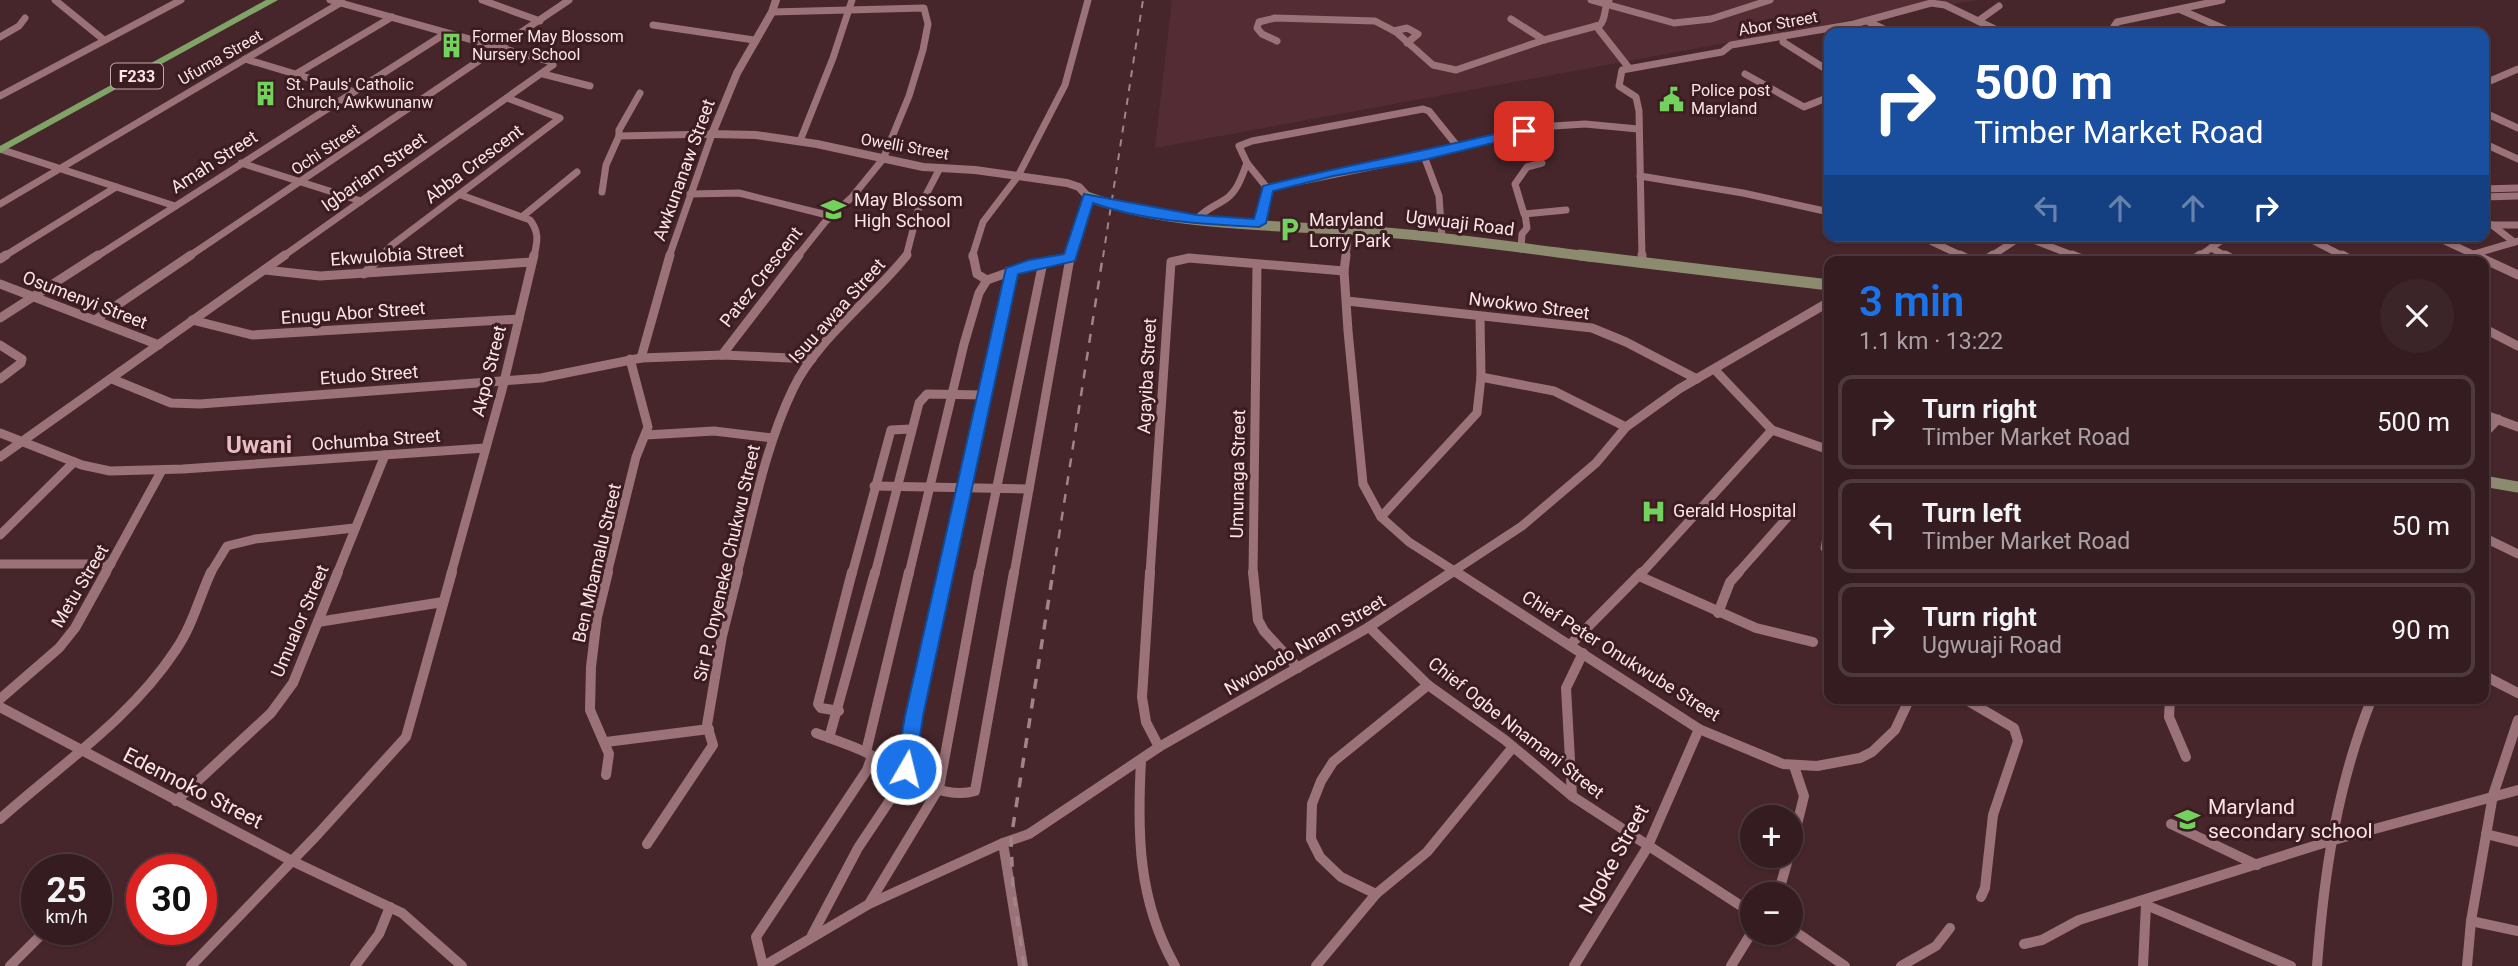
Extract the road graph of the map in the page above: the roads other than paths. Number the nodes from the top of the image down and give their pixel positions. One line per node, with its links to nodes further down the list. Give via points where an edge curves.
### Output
1 (55, 0): 41 (street)
2 (154, 0): 19 (street)
3 (181, 0): 19 (street)
4 (265, 0): 69 (main road, F233)
5 (273, 0): 69 (main road, F233)
6 (330, 0): 15 (street)
7 (482, 0): 26 (street)
8 (569, 0): 26 (street, Ochi Street)
9 (776, 0): 22 (street, Awkunanaw Street)
10 (852, 0): 20 (street)
11 (1088, 0): 79 (street, via 1065,85)
12 (1591, 0): 16 (street)
13 (1770, 0): 16 (street, via 1714,18 1675,23)
14 (2222, 0): 21 (street)
15 (345, 1): 23 (street); 47 (street, Ufuma Street)
16 (1607, 2): 30 (street, via 1605,19)
17 (924, 4): 20 (street); 71 (street, Patez Crescent, via 928,23 923,50)
18 (1999, 6): 28 (street)
19 (164, 9): 41 (street)
20 (850, 10): 22 (street); 66 (street)
21 (2181, 10): 34 (street, via 2117,22); 35 (street)
22 (772, 12): 42 (street, Awkunanaw Street)
23 (392, 17): 38 (street); 51 (street)
24 (25, 18): 40 (street)
25 (1511, 19): 43 (street)
26 (540, 21): 46 (street, Ochi Street)
27 (1867, 21): 28 (street, Abor Street, via 1931,3); 31 (street, Abor Street); 32 (street)
28 (1978, 21): 33 (street)
29 (653, 25): 42 (street)
30 (1596, 26): 43 (street); 48 (street)
31 (1828, 28)
32 (1882, 28)
33 (1993, 28)
34 (2113, 28)
35 (2222, 28)
36 (1824, 29): 39 (street, Abor Street)
37 (1394, 31): 44 (street, via 1375,20 1275,18 1259,22 1262,34); 45 (street); 45 (street, via 1407,28 1418,34)
38 (446, 33): 46 (street); 56 (street, Amah Street)
39 (1783, 36): 48 (street, Abor Street); 49 (street, via 1793,51)
40 (0, 37)
41 (104, 40): 58 (street)
42 (754, 40): 64 (street, Awkunanaw Street)
43 (1544, 40): 45 (street, via 1450,70 1434,65)
44 (1278, 41)
45 (1407, 43)
46 (501, 47): 52 (street, via 551,62); 81 (street, Ochi Street)
47 (245, 59): 51 (street); 76 (street, Ufuma Street)
48 (1629, 68): 63 (street, via 1622,70 1617,82 1636,97)
49 (1824, 68)
50 (2518, 69): 54 (street)
51 (296, 74): 56 (street)
52 (543, 74): 55 (street); 59 (street, Igbariam Street)
53 (1745, 74): 60 (street, via 1804,107)
54 (2489, 81)
55 (590, 86)
56 (352, 91): 73 (street, Amah Street)
57 (640, 93): 65 (street)
58 (0, 96)
59 (507, 98): 88 (street, Abba Crescent, via 560,118); 92 (street, Igbariam Street)
60 (1824, 99)
61 (2489, 115): 62 (street)
62 (2518, 128)
63 (1639, 129): 68 (street, via 1549,125); 80 (street)
64 (712, 134): 65 (street); 66 (street, Owelli Street); 87 (street, Awkunanaw Street)
65 (619, 136): 86 (street, via 606,165)
66 (800, 141): 71 (street, Owelli Street)
67 (2489, 146): 72 (street)
68 (1458, 147): 70 (street); 74 (street, via 1429,111 1423,110 1239,146)
69 (0, 149): 76 (street)
70 (1424, 156): 84 (street); 106 (street, via 1435,177 1444,216)
71 (883, 159): 77 (street, Owelli Street); 99 (street, Patez Crescent)
72 (2518, 159)
73 (241, 163): 81 (street); 94 (street, Amah Street)
74 (1247, 163): 84 (street); 100 (street, via 1236,190 1227,200 1206,206)
75 (1542, 163): 97 (street, via 1523,171 1515,184)
76 (60, 168): 82 (street); 93 (street, Ufuma Street)
77 (940, 168): 79 (street, Owelli Street); 153 (street, Isuu awaa Street, via 918,210 907,256)
78 (577, 172): 98 (street)
79 (1018, 176): 90 (street, Owelli Street, via 1074,185); 136 (street, via 983,222 973,247 977,274)
80 (1640, 176): 96 (street); 129 (street)
81 (302, 181): 92 (street); 145 (street, Ochi Street)
82 (116, 187): 94 (street); 125 (street)
83 (2518, 188): 85 (street)
84 (1268, 189): 101 (street)
85 (2489, 190)
86 (602, 192)
87 (690, 194): 99 (street, via 739,193); 152 (street, Awkunanaw Street)
88 (461, 195): 98 (street); 134 (street, Abba Crescent, via 392,245)
89 (2518, 195): 91 (street)
90 (1088, 197): 100 (main road, Ugwuaji Road); 124 (street)
91 (2489, 197)
92 (361, 201): 131 (street, Igbariam Street)
93 (0, 204)
94 (175, 206): 139 (street, Amah Street)
95 (1566, 210): 97 (street)
96 (1824, 211)
97 (1525, 214): 114 (street, via 1527,229)
98 (523, 216): 127 (street, Akpo Street, via 538,234)
99 (831, 216): 151 (street, Patez Crescent)
100 (1197, 219): 101 (main road, Ugwuaji Road)
101 (1259, 223): 105 (main road, Ugwuaji Road)
102 (2489, 225): 103 (street)
103 (2518, 225)
104 (2489, 226): 113 (street)
105 (1349, 230): 106 (main road, Ugwuaji Road); 133 (street, Chief Peter Onukwube Street)
106 (1442, 238): 114 (main road, Ugwuaji Road)
107 (1932, 242): 117 (street)
108 (2013, 242): 118 (street)
109 (2038, 242): 119 (street)
110 (2220, 242): 115 (street)
111 (2316, 242): 122 (street)
112 (2447, 242): 116 (street)
113 (2516, 242): 116 (street)
114 (1521, 248): 129 (main road, Ugwuaji Road)
115 (2211, 248): 120 (street); 121 (street)
116 (2474, 254): 123 (street)
117 (1962, 256)
118 (1992, 256)
119 (2074, 256)
120 (2199, 256)
121 (2226, 256)
122 (2343, 256)
123 (2478, 256)
124 (1070, 258): 128 (street); 186 (street)
125 (0, 259)
126 (2489, 261): 135 (street)
127 (532, 262): 134 (street, Ekwulobia Street); 144 (street, Akpo Street)
128 (1042, 262): 132 (street); 185 (street)
129 (1642, 263): 138 (main road, Ugwuaji Road)
130 (1257, 265): 133 (street, Agayiba Street); 204 (street, Umunaga Street, via 1253,569 1258,620); 221 (street, Agayiba Street, via 1189,258 1171,262 1142,697 1146,722)
131 (265, 270): 134 (street, Ekwulobia Street, via 304,276); 146 (street, Igbariam Street)
132 (1011, 271): 136 (street); 161 (street)
133 (1345, 271): 140 (street, Chief Peter Onukwube Street)
134 (364, 274)
135 (2518, 275)
136 (987, 280): 160 (street, via 979,293)
137 (0, 284): 139 (street, Osumenyi Street)
138 (1824, 284)
139 (34, 297): 143 (street, Amah Street); 145 (street, Osumenyi Street)
140 (1347, 301): 142 (street, Nwokwo Street); 188 (street, Chief Peter Onukwube Street, via 1363,484)
141 (1824, 305): 154 (street, Nwobodo Nnam Street)
142 (1480, 317): 155 (street); 158 (street, Nwokwo Street, via 1592,328)
143 (0, 318)
144 (519, 319): 146 (street, Enugu Abor Street, via 252,335); 159 (street, Akpo Street)
145 (95, 320): 149 (street, Osumenyi Street)
146 (192, 320): 149 (street, Igbariam Street)
147 (2489, 331): 150 (street)
148 (0, 345): 156 (street, via 22,359)
149 (159, 345): 157 (street, Igbariam Street)
150 (2518, 346)
151 (722, 355): 152 (street, Etudo Street); 153 (street, Etudo Street)
152 (636, 359): 159 (street, Etudo Street, via 562,376); 170 (street, Ben Mbamalu Street)
153 (813, 359): 171 (street, Isuu awaa Street, via 793,388)
154 (1715, 370): 158 (street, Nwobodo Nnam Street); 168 (street)
155 (1481, 377): 164 (street, via 1553,391); 188 (street, via 1474,419)
156 (0, 379)
157 (112, 379): 159 (street, Etudo Street, via 171,403 189,404); 172 (street, Igbariam Street)
158 (1697, 379): 164 (street, Nwobodo Nnam Street)
159 (504, 381): 173 (street, Akpo Street)
160 (952, 394): 161 (street); 166 (street, via 923,397); 183 (street)
161 (984, 395): 184 (street)
162 (2489, 416): 163 (street)
163 (2498, 419): 165 (street); 167 (street)
164 (1626, 427): 195 (street, Nwobodo Nnam Street, via 1596,463 1522,526)
165 (2518, 427)
166 (911, 429): 180 (street, via 891,430); 181 (street)
167 (2489, 429)
168 (1772, 430): 174 (street); 196 (street)
169 (0, 433): 172 (street, Ochumba Street)
170 (646, 435): 171 (street, Sir P. Onyeneke Chukwu Street, via 714,431); 220 (street, Ben Mbamalu Street, via 636,457 597,618 590,710)
171 (773, 438): 216 (street, Sir P. Onyeneke Chukwu Street, via 722,636)
172 (23, 441): 176 (street, Igbariam Street); 177 (street, Ochumba Street)
173 (485, 448): 175 (street, Ochumba Street); 197 (street, Akpo Street)
174 (1824, 448)
175 (385, 455): 178 (street, Ochumba Street); 189 (street, Umualor Street)
176 (0, 457)
177 (74, 462): 178 (street, Ochumba Street, via 110,471); 190 (street)
178 (162, 470): 194 (street, Metu Street)
179 (2489, 482): 182 (main road)
180 (874, 486): 181 (street); 214 (street, via 818,704)
181 (897, 487): 183 (street); 214 (street)
182 (2518, 487)
183 (930, 488): 184 (street); 224 (street)
184 (963, 488): 185 (street); 228 (street)
185 (996, 489): 186 (street); 230 (street)
186 (1029, 489): 230 (street, via 975,791 965,794)
187 (1793, 511): 198 (street, via 1730,582)
188 (1381, 517): 195 (street, Chief Peter Onukwube Street)
189 (354, 528): 199 (street, Umualor Street); 223 (street, via 227,546 170,659 122,713)
190 (0, 535)
191 (2489, 540): 192 (street)
192 (2518, 554)
193 (0, 564): 194 (street)
194 (111, 564): 208 (street, Metu Street, via 66,640)
195 (1454, 573): 200 (street, Nwobodo Nnam Street); 202 (street, Chief Peter Onukwube Street)
196 (1639, 576): 198 (street); 202 (street)
197 (443, 602): 199 (street); 244 (street, Akpo Street, via 406,737)
198 (1718, 613): 201 (street)
199 (318, 622): 234 (street, Umualor Street, via 282,701)
200 (1369, 627): 204 (street, Nwobodo Nnam Street); 206 (street, Chief Ogbe Nnamani Street)
201 (1813, 642)
202 (1571, 644): 203 (street, Chief Peter Onukwube Street)
203 (1583, 653): 217 (street, Chief Peter Onukwube Street); 233 (street, via 1566,688)
204 (1298, 668): 221 (street, Nwobodo Nnam Street)
205 (2489, 677): 207 (street)
206 (1428, 685): 222 (street, Chief Ogbe Nnamani Street); 246 (street, via 1326,769 1312,802 1313,847 1353,885)
207 (2518, 693)
208 (0, 699)
209 (1906, 704): 227 (street, Chief Peter Onukwube Street, via 1895,730 1872,752 1840,763)
210 (1973, 704): 247 (street, via 2014,728 2018,741 1993,815)
211 (2170, 704): 225 (street, via 2169,717)
212 (2370, 704): 239 (street, via 2349,762)
213 (0, 707): 223 (street, Edennoko Street)
214 (839, 711): 219 (street)
215 (2518, 720): 232 (street)
216 (709, 729): 220 (street); 242 (street, Sir P. Onyeneke Chukwu Street, via 710,751)
217 (1699, 729): 227 (street, Chief Peter Onukwube Street); 243 (street, Ngoke Street)
218 (816, 733): 219 (street)
219 (829, 738): 224 (street)
220 (606, 742): 229 (street, Ben Mbamalu Street)
221 (1159, 747): 226 (street, Nwobodo Nnam Street)
222 (1513, 747): 233 (street, Chief Ogbe Nnamani Street); 246 (street, via 1427,852)
223 (78, 749): 234 (street, Edennoko Street); 236 (street)
224 (869, 754): 228 (street); 264 (street, via 867,770 756,937)
225 (2186, 757)
226 (1141, 761): 241 (street, Nwobodo Nnam Street, via 1029,834); 266 (street, via 1139,852 1146,900)
227 (1794, 766): 235 (street, via 1804,796)
228 (905, 774): 230 (street); 255 (street, via 858,848)
229 (606, 775)
230 (939, 788): 249 (street)
231 (2518, 790): 232 (street)
232 (2493, 795): 238 (street); 239 (street)
233 (1572, 796): 243 (street, Chief Ogbe Nnamani Street)
234 (176, 801): 244 (street, Edennoko Street)
235 (1802, 805)
236 (0, 819)
237 (2171, 824): 245 (street)
238 (2486, 834): 240 (street); 252 (street)
239 (2330, 841): 245 (street); 274 (street)
240 (2518, 842)
241 (1003, 843): 249 (street, Nwobodo Nnam Street); 265 (street)
242 (647, 844)
243 (1647, 848): 251 (street, Chief Ogbe Nnamani Street); 268 (street, Ngoke Street)
244 (292, 861): 250 (street, Edennoko Street); 261 (street, Akpo Street)
245 (2257, 865): 248 (street)
246 (1376, 894): 267 (street)
247 (1981, 897)
248 (2144, 903): 257 (street, via 2079,920 2042,940); 272 (street); 273 (street)
249 (869, 904): 255 (street, Nwobodo Nnam Street)
250 (390, 906): 262 (street, via 379,934); 263 (street, Edennoko Street)
251 (1740, 906)
252 (2470, 920): 254 (street); 275 (street)
253 (1951, 928): 271 (street, via 1921,958)
254 (2518, 931)
255 (811, 936): 264 (street, Nwobodo Nnam Street)
256 (1803, 937): 270 (street)
257 (2024, 944)
258 (31, 945): 260 (street)
259 (1744, 945): 269 (street)
260 (10, 966)
261 (191, 966)
262 (355, 966)
263 (462, 966)
264 (763, 966)
265 (1023, 966)
266 (1175, 966)
267 (1317, 966)
268 (1574, 966)
269 (1731, 966)
270 (1845, 966)
271 (1901, 966)
272 (2143, 966)
273 (2291, 966)
274 (2317, 966)
275 (2467, 966)

